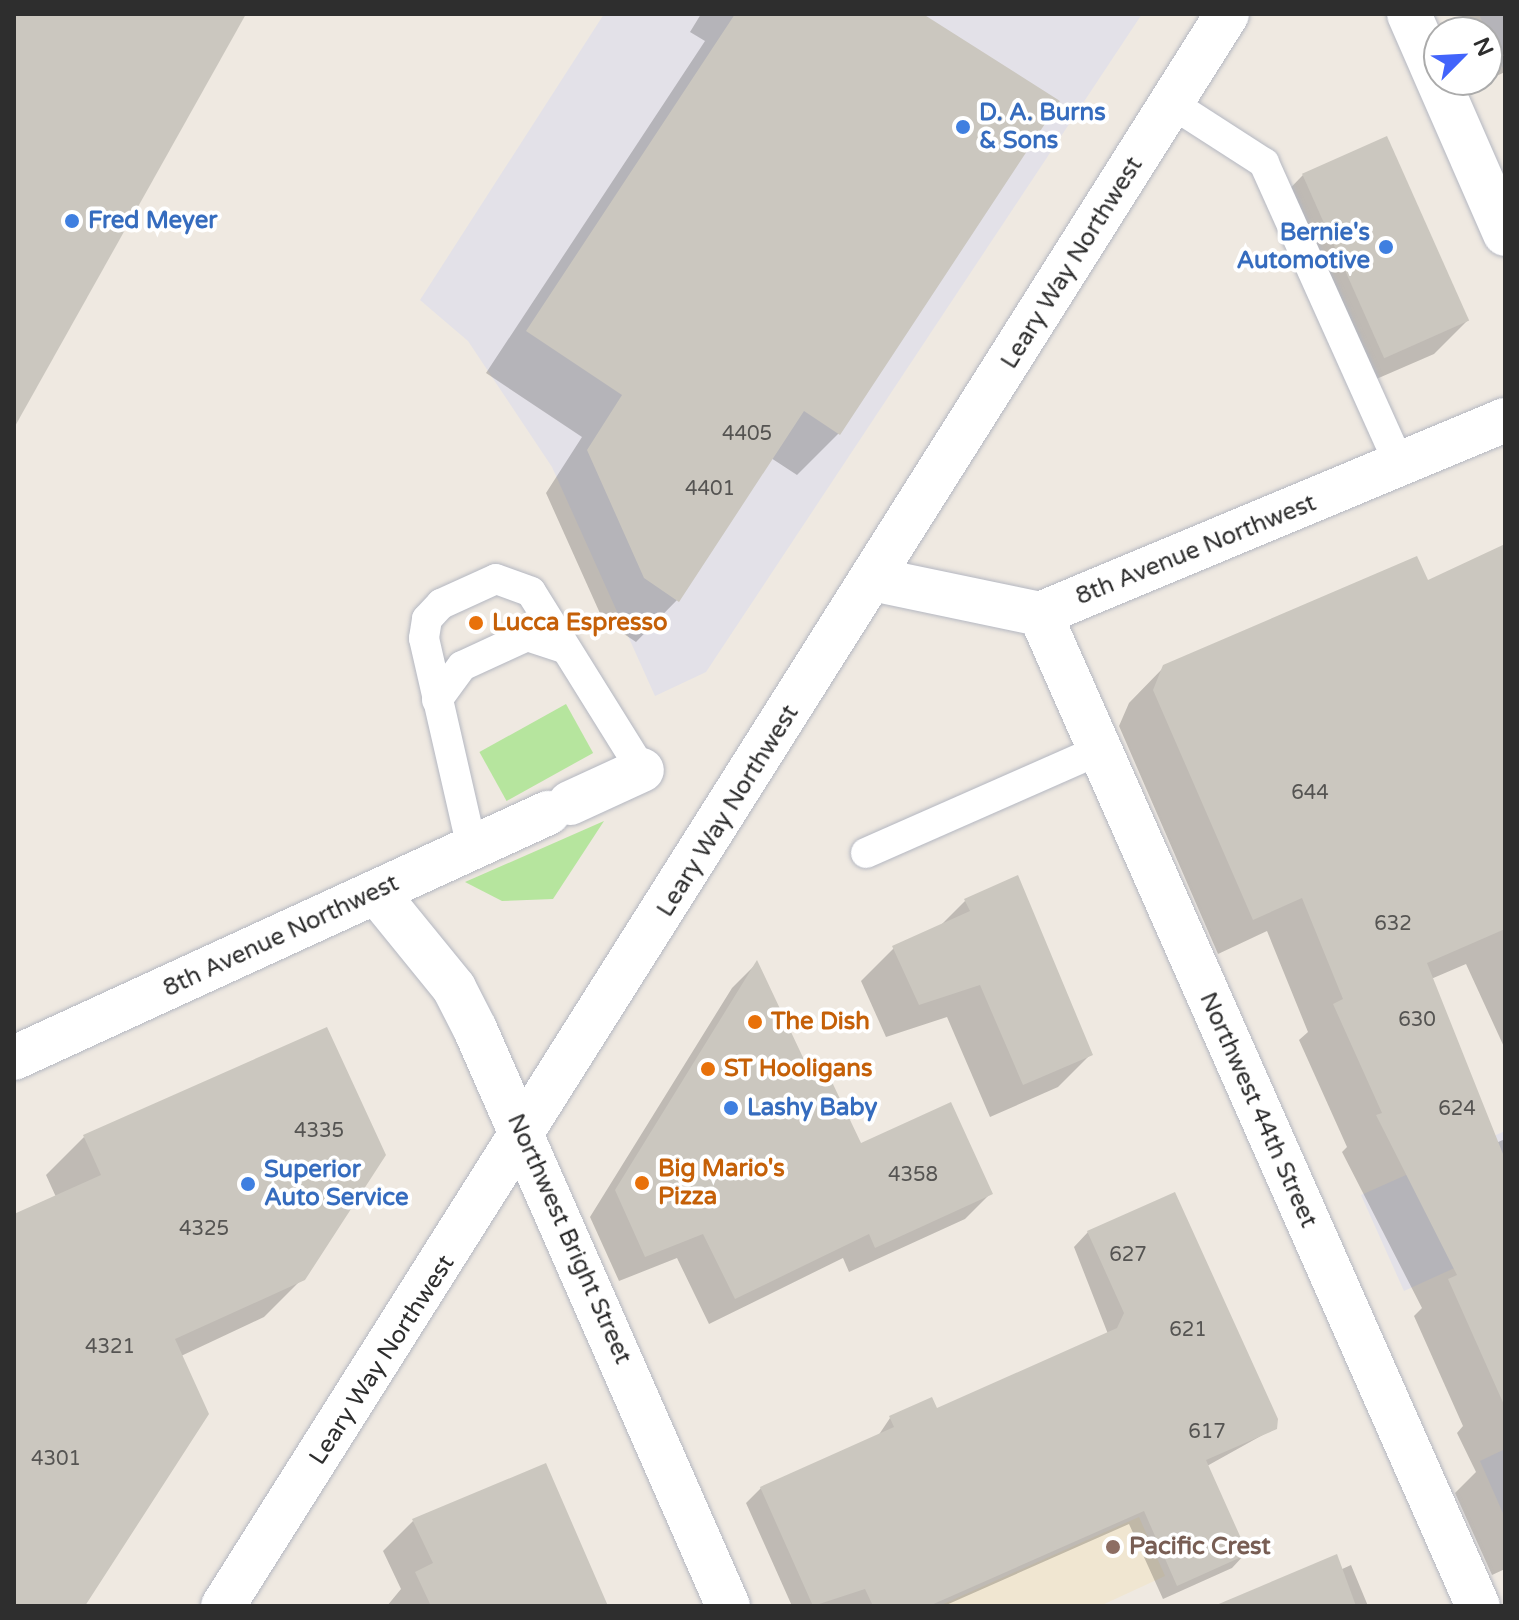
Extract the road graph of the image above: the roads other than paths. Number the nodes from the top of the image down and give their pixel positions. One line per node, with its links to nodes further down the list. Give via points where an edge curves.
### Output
1 (1227, 14): 3 (street, Leary Way Northwest)
2 (1409, 14): 4 (street)
3 (1171, 103): 6 (lane, via 1264,163); 7 (street, Leary Way Northwest)
4 (1505, 234)
5 (1505, 420): 6 (street, 8th Avenue Northwest)
6 (1400, 466): 8 (street, 8th Avenue Northwest)
7 (877, 580): 8 (street); 17 (street, Leary Way Northwest)
8 (1040, 614): 11 (street, Northwest 44th Street)
9 (565, 648): 10 (lane, via 527,636 462,666); 10 (lane, via 531,592 496,579 441,604 427,619); 12 (lane)
10 (437, 700): 13 (lane)
11 (1099, 750): 14 (lane); 20 (street, Northwest 44th Street)
12 (642, 770): 13 (street, 8th Avenue Northwest)
13 (472, 848): 15 (street, 8th Avenue Northwest)
14 (866, 853)
15 (376, 892): 16 (street, 8th Avenue Northwest); 17 (street, Northwest Bright Street, via 454,988)
16 (14, 1058)
17 (525, 1137): 18 (street, Leary Way Northwest); 19 (street, Northwest Bright Street)
18 (223, 1606)
19 (728, 1606)
20 (1478, 1606)

